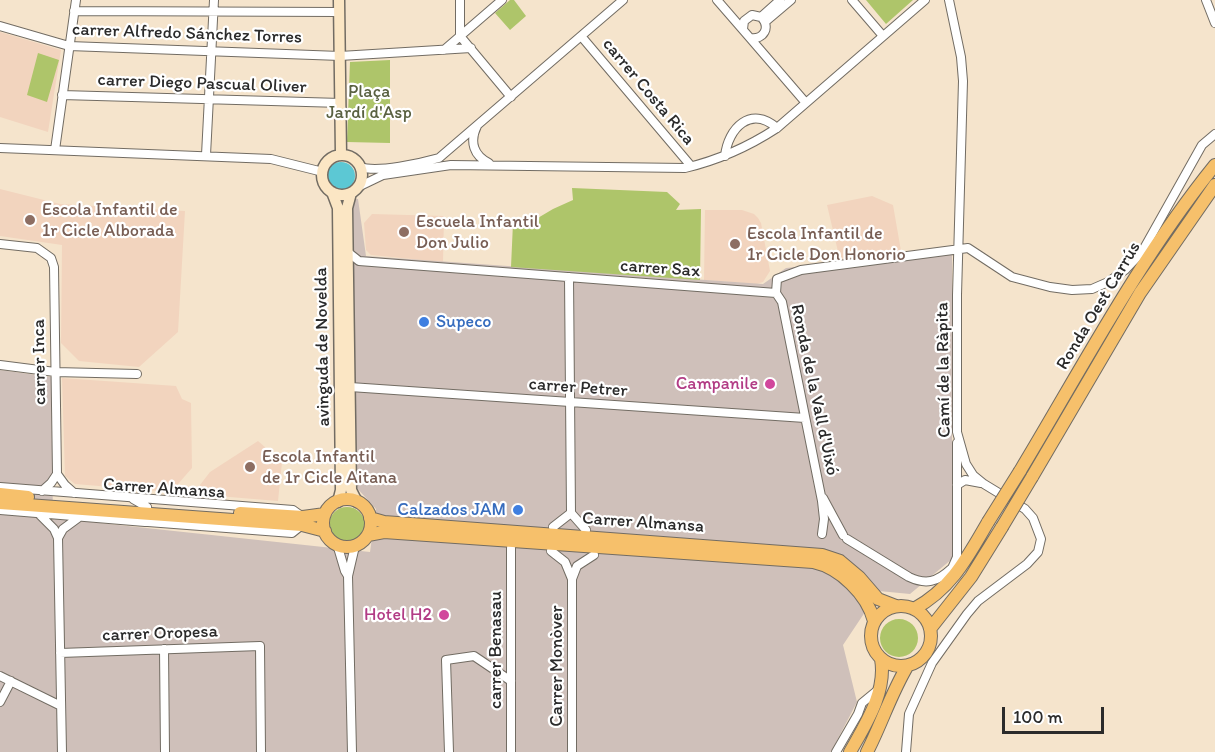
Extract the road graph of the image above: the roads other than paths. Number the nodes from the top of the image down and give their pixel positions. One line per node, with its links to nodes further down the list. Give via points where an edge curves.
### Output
1 (76, 0): 14 (street)
2 (214, 0): 15 (street)
3 (339, 0): 16 (main road)
4 (460, 0): 21 (street)
5 (502, 0): 21 (street)
6 (623, 0): 22 (street)
7 (717, 0): 20 (street)
8 (780, 0): 17 (street)
9 (791, 0): 17 (street)
10 (852, 0): 23 (street)
11 (925, 0): 23 (street)
12 (949, 0): 54 (street, Camí de la Ràpita, via 963,81)
13 (1206, 0): 18 (street)
14 (74, 11): 15 (street); 25 (street)
15 (213, 12): 16 (street); 28 (street)
16 (339, 12): 29 (main road)
17 (763, 20): 20 (street, via 748,16); 24 (street, via 766,31)
18 (1215, 23)
19 (0, 26): 25 (street, carrer Alfredo Sánchez Torres)
20 (743, 29): 24 (street)
21 (460, 36): 26 (street); 27 (street)
22 (581, 36): 31 (street); 46 (street, carrer Costa Rica)
23 (883, 36): 34 (street)
24 (750, 38): 34 (street)
25 (69, 46): 28 (street, carrer Alfredo Sánchez Torres); 30 (street)
26 (471, 48): 27 (street, carrer Alfredo Sánchez Torres); 31 (street)
27 (444, 50): 29 (street, carrer Alfredo Sánchez Torres)
28 (210, 51): 29 (street, carrer Alfredo Sánchez Torres); 32 (street)
29 (340, 56): 33 (main road)
30 (62, 95): 32 (street, carrer Diego Pascual Oliver); 39 (street)
31 (511, 97): 35 (street)
32 (208, 99): 33 (street, carrer Diego Pascual Oliver); 40 (street)
33 (341, 103): 41 (main road)
34 (806, 103): 36 (street)
35 (478, 125): 44 (street, via 473,146 481,159); 47 (street, via 439,158 371,169)
36 (777, 128): 42 (street); 42 (street, via 755,119 740,124 729,137)
37 (1215, 134): 43 (street)
38 (0, 148): 39 (street)
39 (55, 150): 40 (street)
40 (206, 155): 49 (street, via 271,159)
41 (342, 155): 47 (main road, via 353,158); 49 (main road, via 327,162)
42 (725, 156): 46 (street)
43 (1194, 158): 48 (street); 54 (street, via 1142,252 1125,270 1092,289 1072,290 1012,278 969,248)
44 (493, 165): 46 (street); 51 (street, via 445,165 397,173 371,179)
45 (1215, 165): 66 (main road, Ronda Oest Carrús, via 1138,275)
46 (691, 166)
47 (360, 167): 51 (main road, via 362,177)
48 (1200, 168)
49 (323, 172): 52 (main road, via 324,184)
50 (1215, 185): 66 (main road, Ronda Oest Carrús, via 1140,293)
51 (354, 190): 52 (main road, via 339,195); 55 (main road, avinguda de Novelda, via 347,208)
52 (332, 192): 75 (main road, avinguda de Novelda, via 338,208)
53 (0, 244): 59 (street, carrer Inca, via 37,248 51,258)
54 (958, 250): 57 (street, via 801,270 777,279); 64 (street, Camí de la Ràpita)
55 (349, 253): 56 (street, carrer Sax, via 359,261); 61 (main road, avinguda de Novelda)
56 (569, 277): 57 (street, carrer Sax); 62 (street)
57 (776, 293): 63 (street, Ronda de la Vall d'Uixó, via 782,302)
58 (0, 364): 59 (street)
59 (56, 372): 60 (street); 65 (street, carrer Inca)
60 (137, 375)
61 (350, 387): 62 (street, carrer Petrer); 76 (main road, avinguda de Novelda, via 351,490)
62 (569, 402): 63 (street, carrer Petrer); 82 (street)
63 (806, 418): 73 (street, Ronda de la Vall d'Uixó)
64 (957, 432): 67 (street, Camí de la Ràpita, via 966,464); 68 (street)
65 (57, 474): 70 (street); 72 (street)
66 (1026, 474): 102 (main road, bridge, via 988,522 952,579); 106 (main road, bridge, via 1002,526 971,577)
67 (984, 484): 68 (street, via 965,480); 127 (street, Camí de la Ràpita, via 1033,518 1041,539 1038,552 978,601 932,663 909,714)
68 (957, 485): 99 (street, via 957,557)
69 (0, 487): 70 (street)
70 (42, 491): 72 (street)
71 (0, 494): 78 (main road, Carrer Almansa)
72 (76, 494): 74 (street)
73 (821, 494): 91 (street, Ronda de la Vall d'Uixó); 99 (street, Ronda de la Vall d'Uixó, via 845,537 909,578 931,582)
74 (130, 497): 78 (street); 86 (street, via 293,510)
75 (338, 502): 76 (main road); 83 (main road)
76 (357, 502): 85 (main road)
77 (0, 503): 81 (main road)
78 (147, 507): 86 (main road, Carrer Almansa)
79 (0, 510): 80 (street)
80 (38, 513): 84 (street); 93 (street)
81 (134, 513): 86 (main road); 87 (street)
82 (571, 513): 88 (street); 89 (street)
83 (326, 514): 86 (main road, Carrer Almansa); 90 (main road)
84 (79, 518): 87 (street); 93 (street, via 63,529)
85 (370, 518): 92 (main road); 103 (main road, Carrer Almansa, via 822,555 840,561 878,599)
86 (303, 521): 87 (street, via 291,533); 90 (main road)
87 (148, 522)
88 (553, 527)
89 (586, 530)
90 (325, 531): 94 (main road)
91 (822, 534)
92 (368, 535): 95 (main road); 105 (main road, Carrer Almansa, via 384,532 833,569 862,598)
93 (58, 538): 108 (street)
94 (337, 544): 95 (main road); 100 (street)
95 (356, 546): 100 (street)
96 (511, 548): 113 (street, carrer Benasau)
97 (551, 551): 101 (street, Carrer Monòver, via 565,562)
98 (594, 555): 101 (street, Carrer Monòver, via 577,566)
99 (951, 572): 102 (main road)
100 (348, 576): 120 (street)
101 (572, 579): 123 (street, Carrer Monòver)
102 (934, 596): 104 (main road)
103 (896, 606): 104 (main road); 105 (main road, via 883,611)
104 (914, 609): 106 (main road)
105 (874, 621): 109 (main road, via 871,637)
106 (930, 629): 110 (main road, via 931,639 924,656)
107 (164, 649): 108 (street, carrer Oropesa); 118 (street); 119 (street, carrer Oropesa, via 260,646)
108 (60, 653): 116 (street)
109 (881, 659): 110 (main road, via 898,666); 114 (main road)
110 (908, 665): 126 (main road, via 891,694)
111 (0, 676): 112 (street)
112 (11, 681): 115 (street); 116 (street)
113 (511, 681): 121 (street, via 474,656 446,660); 122 (street, carrer Benasau)
114 (880, 688): 124 (street, via 862,703); 125 (main road, via 868,721)
115 (0, 702)
116 (61, 706): 117 (street)
117 (62, 752)
118 (165, 752)
119 (261, 752)
120 (352, 752)
121 (449, 752)
122 (512, 752)
123 (572, 752)
124 (836, 752)
125 (849, 752)
126 (867, 752)
127 (906, 752)

